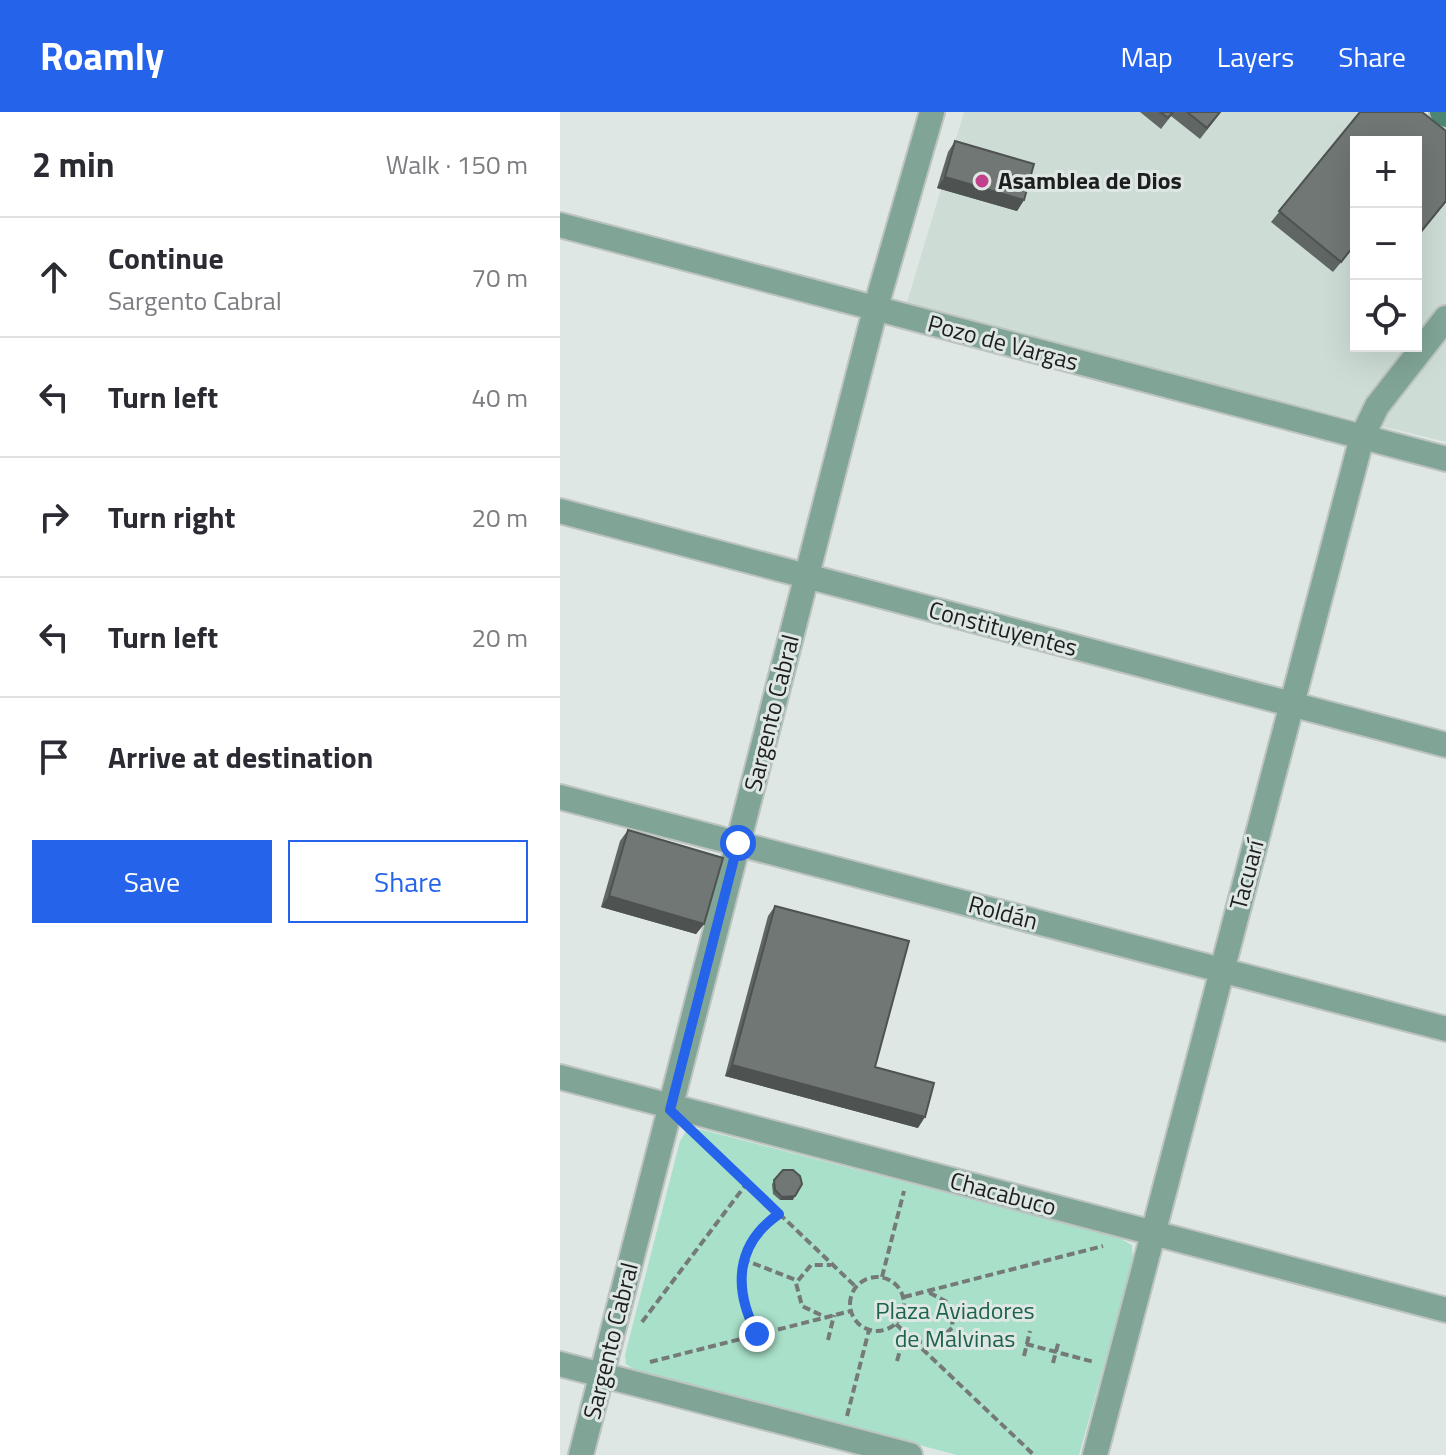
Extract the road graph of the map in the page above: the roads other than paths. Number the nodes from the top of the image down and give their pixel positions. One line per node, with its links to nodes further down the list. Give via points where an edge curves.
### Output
1 (932, 112): 3 (street, Sargento Cabral)
2 (560, 225): 3 (street, Pozo de Vargas)
3 (875, 310): 5 (street, Pozo de Vargas); 8 (street, Sargento Cabral)
4 (1446, 318): 5 (street, Tacuarí, via 1377,406)
5 (1362, 437): 6 (street, Pozo de Vargas); 9 (street, Tacuarí)
6 (1446, 459)
7 (560, 511): 8 (street, Constituyentes)
8 (806, 578): 9 (street, Constituyentes); 12 (street, Sargento Cabral)
9 (1292, 704): 10 (street, Constituyentes); 13 (street, Tacuarí)
10 (1446, 745)
11 (560, 797): 12 (street, Roldán)
12 (738, 843): 13 (street, Roldán); 16 (street, Sargento Cabral)
13 (1222, 970): 14 (street, Roldán); 17 (street, Tacuarí)
14 (1446, 1029)
15 (560, 1077): 16 (street, Chacabuco)
16 (670, 1108): 17 (street, Chacabuco); 20 (street, Sargento Cabral)
17 (1153, 1233): 18 (street, Chacabuco); 23 (street, Tacuarí)
18 (1446, 1310)
19 (560, 1364): 20 (street)
20 (602, 1375): 21 (street, Sargento Cabral); 22 (street)
21 (581, 1455)
22 (910, 1455)
23 (1095, 1455)

